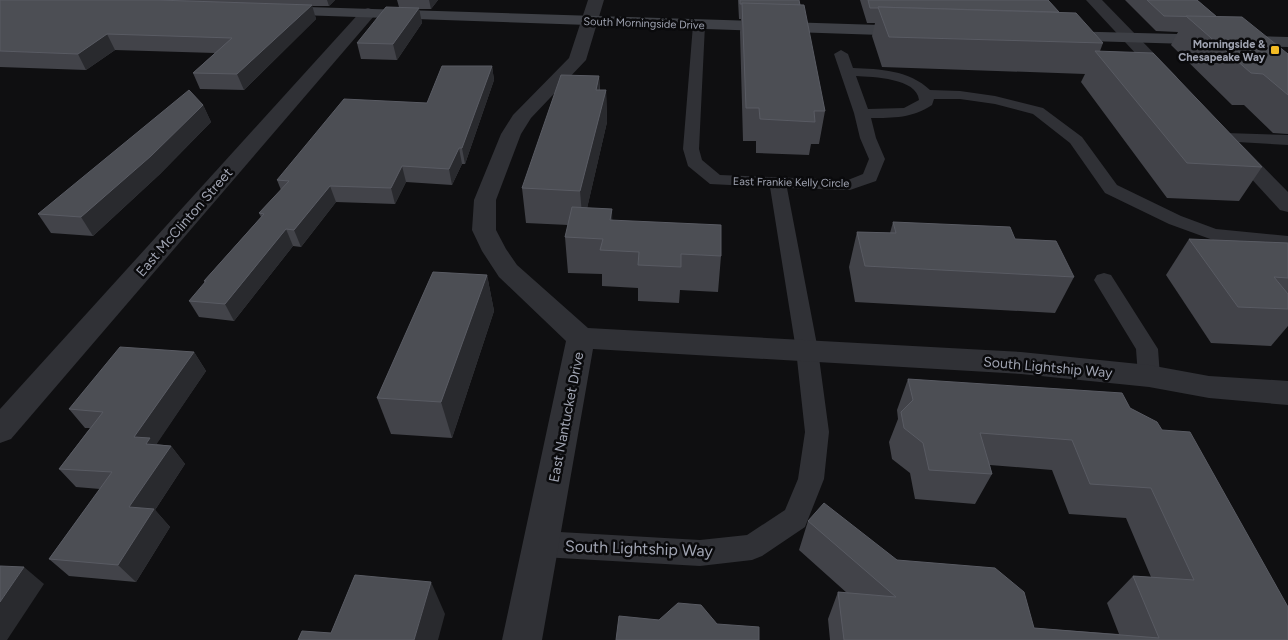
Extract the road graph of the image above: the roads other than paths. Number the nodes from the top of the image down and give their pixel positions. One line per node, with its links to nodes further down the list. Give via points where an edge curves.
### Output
1 (1094, 0): 8 (street)
2 (259, 10): 4 (street, South Morningside Drive)
3 (592, 11): 4 (street, South Morningside Drive); 5 (street, South Morningside Drive); 22 (street, East Nantucket Drive, via 577,60 523,115 511,134 485,200 484,230 508,271)
4 (368, 13): 26 (street, East McClinton Street)
5 (699, 25): 6 (street, South Morningside Drive); 18 (lane, East Frankie Kelly Circle, via 691,148 694,162 716,180)
6 (924, 32)
7 (1042, 35): 8 (street)
8 (1130, 38): 9 (street); 13 (street)
9 (1288, 42)
10 (841, 54): 11 (lane, East Frankie Kelly Circle)
11 (847, 72): 12 (lane, via 890,75 906,80); 14 (lane, East Frankie Kelly Circle)
12 (926, 94): 14 (lane, via 927,102 918,109 894,114); 20 (lane, via 995,100 1038,111 1076,140 1111,189 1175,220 1213,234)
13 (1185, 95)
14 (862, 113): 18 (lane, East Frankie Kelly Circle, via 877,159 870,177 850,185)
15 (1212, 124): 16 (street)
16 (1226, 138): 17 (lane); 19 (street)
17 (1288, 140)
18 (778, 183): 23 (lane)
19 (1288, 204)
20 (1288, 242)
21 (1104, 280): 24 (lane, via 1147,349)
22 (582, 338): 23 (street, South Lightship Way); 27 (street, East Nantucket Drive)
23 (807, 350): 24 (street, South Lightship Way, via 1021,363); 27 (lane, South Lightship Way, via 817,432 811,479 795,518 752,547 700,554)
24 (1149, 376): 25 (street, South Lightship Way, via 1209,387)
25 (1288, 393)
26 (4, 420)
27 (542, 544): 28 (street, East Nantucket Drive)
28 (522, 640)

